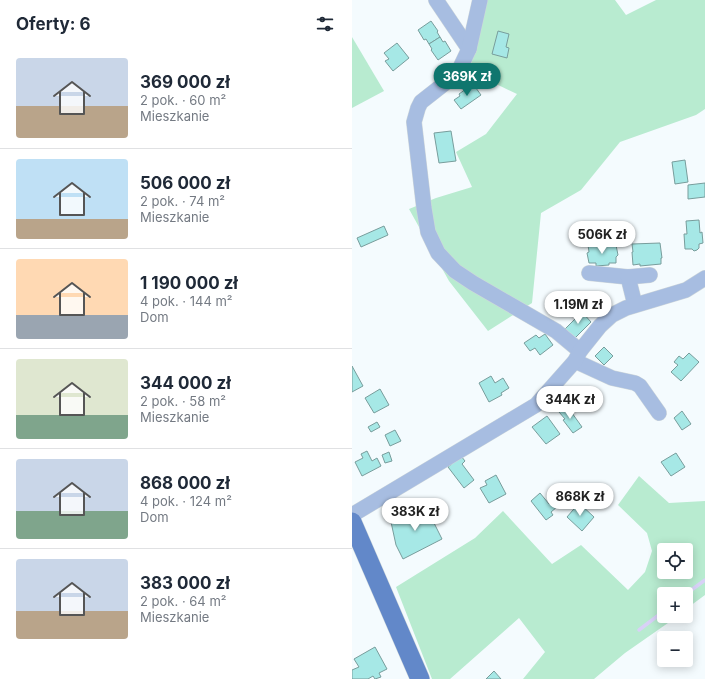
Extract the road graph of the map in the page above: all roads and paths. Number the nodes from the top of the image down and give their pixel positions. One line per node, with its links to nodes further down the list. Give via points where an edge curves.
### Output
1 (436, 0): 3 (street)
2 (480, 0): 3 (street)
3 (469, 49): 9 (street, via 460,68 421,102 414,122 428,232 438,254 456,270 472,283 556,331)
4 (589, 273): 6 (street)
5 (650, 275): 6 (street)
6 (628, 277): 8 (street)
7 (705, 278): 8 (street, via 686,290)
8 (635, 305): 9 (street, via 612,315)
9 (577, 356): 10 (street, via 612,378 640,386); 11 (street, via 536,405)
10 (659, 413)
11 (352, 515)
12 (352, 522): 13 (main road)
13 (420, 679)

